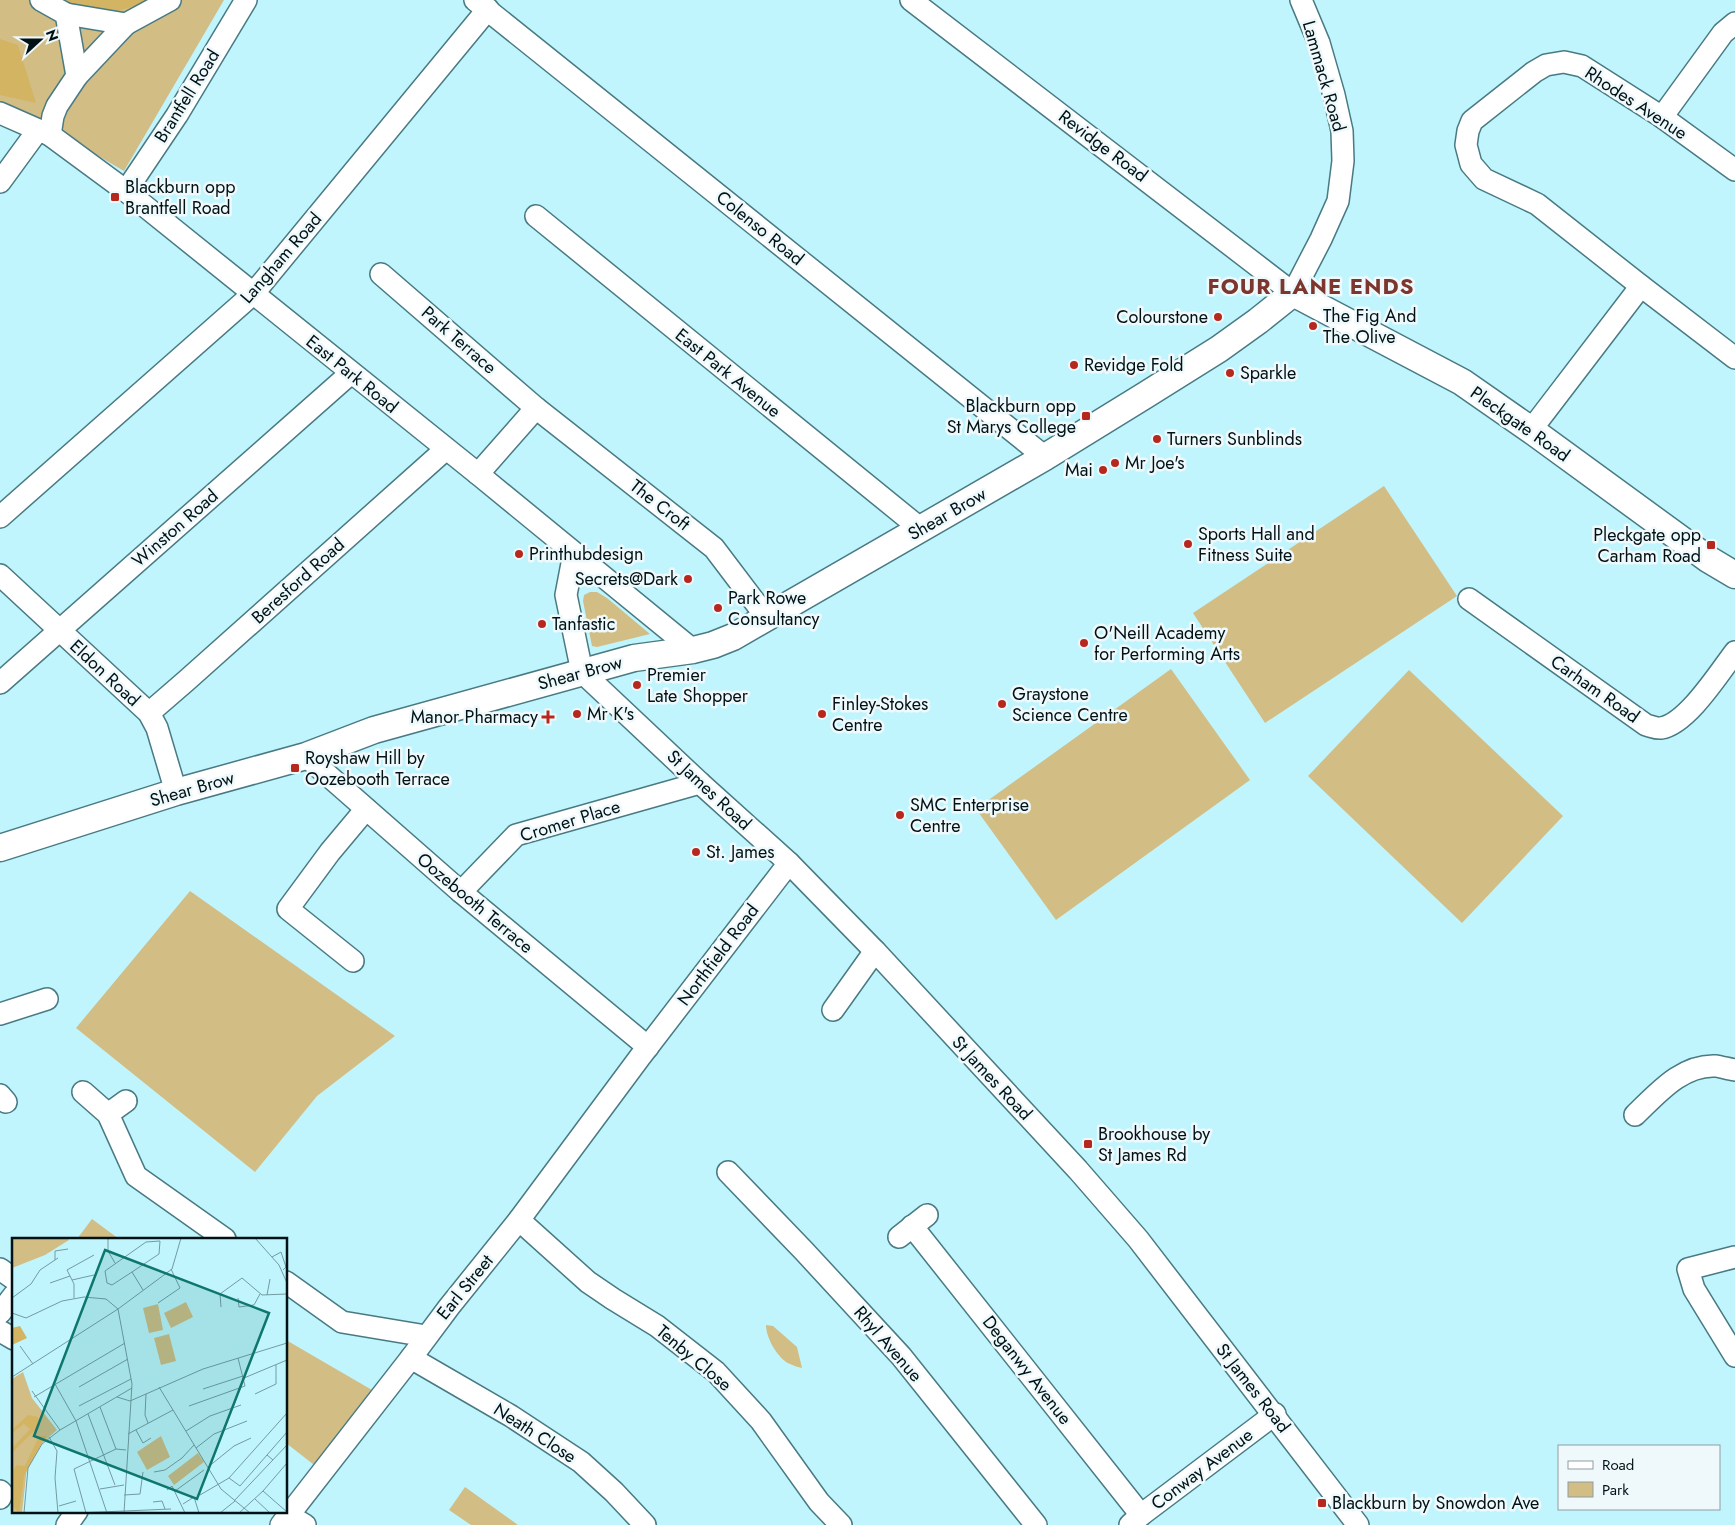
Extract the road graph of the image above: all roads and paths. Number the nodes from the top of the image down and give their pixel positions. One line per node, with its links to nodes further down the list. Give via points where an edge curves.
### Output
1 (41, 0): 7 (street)
2 (170, 0): 9 (street)
3 (246, 0): 16 (street, Brantfell Road)
4 (911, 0): 20 (street, Revidge Road)
5 (1301, 0): 20 (street, Lammack Road, via 1319,43 1334,95 1342,131 1343,161 1338,201 1322,239)
6 (481, 5): 21 (street, Langham Road); 27 (street, Colenso Road)
7 (66, 14): 9 (street); 10 (street)
8 (1735, 23): 12 (street, via 1723,33)
9 (126, 24): 10 (street)
10 (78, 76): 13 (street)
11 (0, 113): 13 (street, East Park Road)
12 (1662, 117): 14 (street, Rhodes Avenue); 19 (street, Rhodes Avenue, via 1582,66 1564,62 1546,65 1534,72 1472,121 1466,145 1471,164 1484,179 1537,204)
13 (44, 132): 15 (street); 16 (street, East Park Road)
14 (1735, 170)
15 (0, 182)
16 (126, 191): 21 (street, East Park Road)
17 (536, 216): 30 (street, East Park Avenue)
18 (381, 274): 24 (street, Park Terrace)
19 (1640, 286): 22 (street, Rhodes Avenue); 25 (street)
20 (1293, 292): 25 (main road, Pleckgate Road, via 1462,382); 27 (main road, Shear Brow, via 1219,349)
21 (253, 294): 23 (street, East Park Road); 29 (street, Langham Road)
22 (1735, 358)
23 (350, 373): 26 (street, East Park Road); 36 (street, Winston Road)
24 (536, 408): 28 (street); 35 (street, The Croft, via 714,548)
25 (1531, 430): 33 (main road, Pleckgate Road, via 1708,559)
26 (446, 449): 28 (street, East Park Road); 41 (street, Beresford Road)
27 (1045, 457): 30 (main road, Shear Brow)
28 (478, 474): 31 (street, East Park Road)
29 (0, 517)
30 (921, 529): 35 (main road, Shear Brow)
31 (574, 553): 37 (street, East Park Road); 39 (street, via 566,595)
32 (0, 574): 36 (street, Eldon Road)
33 (1735, 575)
34 (1469, 600): 38 (street, Carham Road, via 1646,725 1660,728 1676,722 1690,710)
35 (767, 618): 37 (main road, Shear Brow, via 733,637)
36 (59, 630): 40 (street, Winston Road); 41 (street, Eldon Road)
37 (693, 650): 39 (main road, Shear Brow, via 634,658)
38 (1735, 652)
39 (582, 672): 42 (main road, Shear Brow, via 374,730); 43 (street, St James Road)
40 (0, 683)
41 (149, 713): 44 (street, Eldon Road, via 157,728)
42 (306, 756): 44 (main road, Shear Brow); 45 (street, Oozebooth Terrace)
43 (700, 783): 47 (street, St James Road); 48 (street, Cromer Place, via 516,836)
44 (176, 792): 46 (main road, Shear Brow)
45 (366, 809): 48 (street, Oozebooth Terrace); 50 (street, via 288,909)
46 (0, 848)
47 (789, 862): 49 (street, St James Road); 54 (street, Northfield Road)
48 (461, 892): 54 (street, Oozebooth Terrace)
49 (875, 951): 52 (street); 75 (street, St James Road, via 1138,1239)
50 (352, 961)
51 (47, 1000): 53 (street)
52 (833, 1010)
53 (0, 1014)
54 (648, 1047): 61 (street, Earl Street)
55 (1735, 1070): 59 (street, via 1716,1066 1680,1076)
56 (83, 1092): 58 (street)
57 (126, 1101): 58 (street)
58 (108, 1114): 63 (street, via 136,1176)
59 (1635, 1115)
60 (728, 1172): 84 (street, Rhyl Avenue, via 901,1356)
61 (519, 1220): 71 (street, Earl Street); 83 (street, Tenby Close, via 588,1282 657,1326 716,1372 762,1421 819,1502)
62 (913, 1226): 80 (street, Deganwy Avenue)
63 (224, 1238)
64 (1735, 1257): 73 (street, via 1688,1269 1694,1289)
65 (0, 1269): 66 (street)
66 (12, 1277)
67 (288, 1283): 71 (street, via 342,1322)
68 (12, 1298): 69 (street)
69 (0, 1313)
70 (0, 1331): 72 (street)
71 (426, 1336): 74 (street, Earl Street)
72 (12, 1339)
73 (1735, 1356)
74 (411, 1358): 79 (street, Earl Street); 82 (street, Neath Close, via 581,1462)
75 (1274, 1414): 80 (street, Conway Avenue); 85 (street, St James Road)
76 (0, 1491): 77 (street)
77 (0, 1498)
78 (76, 1512): 81 (street)
79 (291, 1522)
80 (1133, 1522)
81 (67, 1525)
82 (645, 1525)
83 (840, 1525)
84 (1036, 1525)
85 (1358, 1525)

